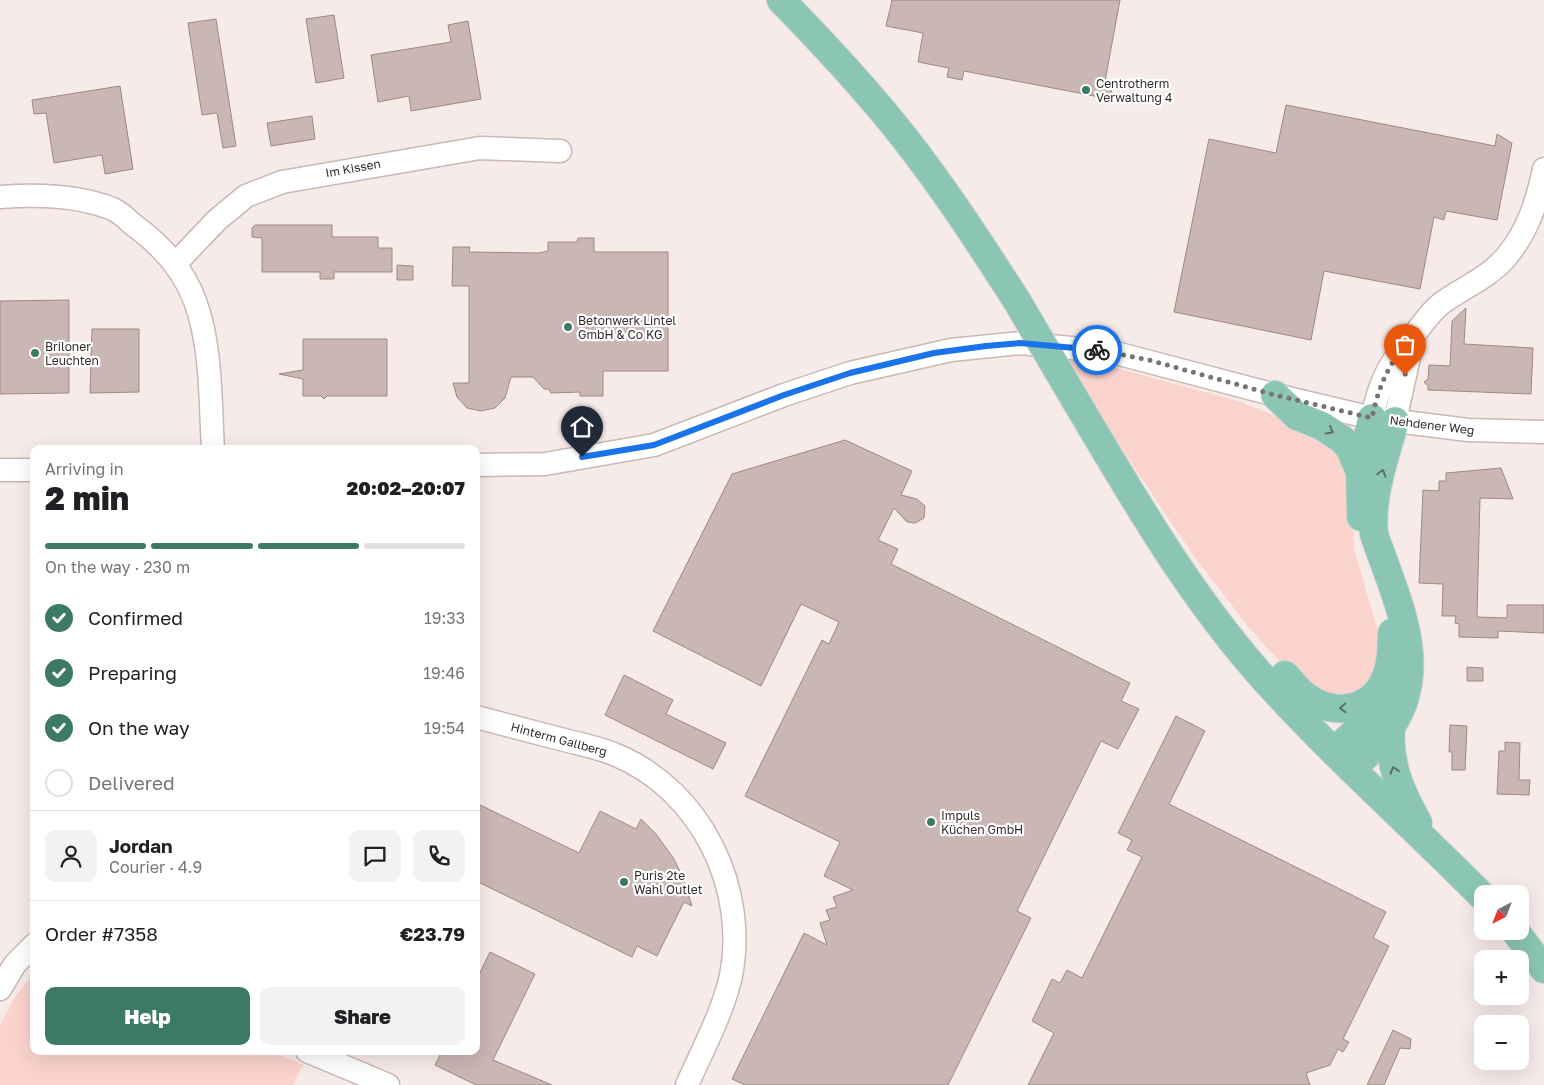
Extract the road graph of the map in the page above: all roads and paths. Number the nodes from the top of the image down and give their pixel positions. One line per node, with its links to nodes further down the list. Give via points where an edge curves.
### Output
1 (781, 0): 15 (main road, bridge, via 815,34 903,136 973,233 1165,549)
2 (560, 150): 5 (street, Im Kissen, via 480,148 282,182 246,196 217,220)
3 (1544, 169): 7 (street, via 1535,209 1524,234 1506,257 1481,279 1441,303 1418,329)
4 (0, 196): 5 (street, via 78,199 114,210 149,236)
5 (176, 264): 9 (street, via 195,301 206,349)
6 (1275, 395): 7 (street, Nehdener Weg); 10 (street, Nehdener Weg, via 1112,352 1020,343 951,350 850,373 654,445 545,464); 13 (main road, one-way to 13, via 1297,416 1328,429 1343,440)
7 (1384, 420): 8 (street, Nehdener Weg, via 1468,430); 13 (main road); 17 (main road, one-way to 7, via 1408,691 1411,676 1408,637 1374,534)
8 (1544, 432)
9 (213, 445)
10 (480, 464)
11 (0, 470): 12 (street)
12 (30, 470)
13 (1360, 472): 14 (main road, via 1362,537)
14 (1392, 633): 15 (main road, one-way to 15, via 1391,659 1381,686 1365,702 1340,710 1320,705 1306,696 1285,675); 18 (main road, via 1400,658 1396,688)
15 (1233, 641): 18 (main road, via 1274,689)
16 (480, 719): 27 (street, Hinterm Gallberg, via 604,750 629,761 673,792 710,841 720,862 732,907 734,957 724,1000)
17 (1391, 728): 18 (main road); 19 (main road, one-way to 17, via 1395,774 1389,745)
18 (1344, 760): 19 (main road)
19 (1431, 845): 20 (main road)
20 (1474, 888)
21 (1522, 940): 23 (main road)
22 (30, 949): 24 (street, via 15,964)
23 (1544, 969)
24 (0, 990)
25 (317, 1055): 26 (street)
26 (388, 1085)
27 (687, 1085)

